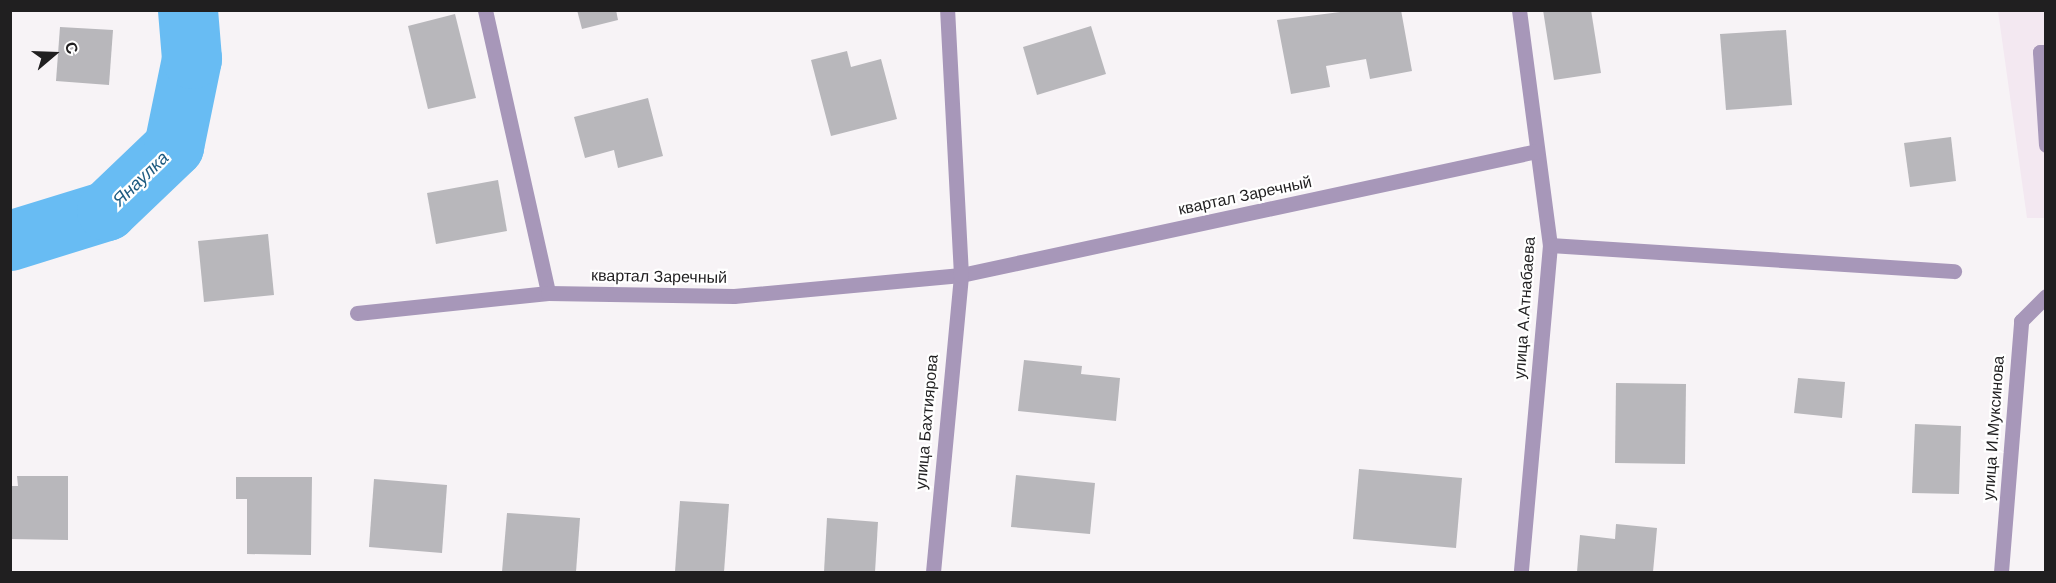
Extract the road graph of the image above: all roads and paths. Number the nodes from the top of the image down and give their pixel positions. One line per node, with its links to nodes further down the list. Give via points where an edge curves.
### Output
1 (485, 10): 10 (street)
2 (947, 10): 9 (street)
3 (1519, 10): 6 (street, улица А.Атнабаева)
4 (2046, 52): 5 (street, via 2040,52)
5 (2046, 145)
6 (1537, 151): 7 (street, улица А.Атнабаева); 9 (street, квартал Заречный)
7 (1550, 245): 8 (street); 14 (street, улица А.Атнабаева)
8 (1954, 271)
9 (961, 275): 10 (street, квартал Заречный, via 734,296); 13 (street, улица Бахтиярова)
10 (548, 293): 12 (street, квартал Заречный)
11 (2046, 296): 15 (street, улица И.Муксинова, via 2021,321)
12 (357, 313)
13 (933, 573)
14 (1521, 573)
15 (2001, 573)

